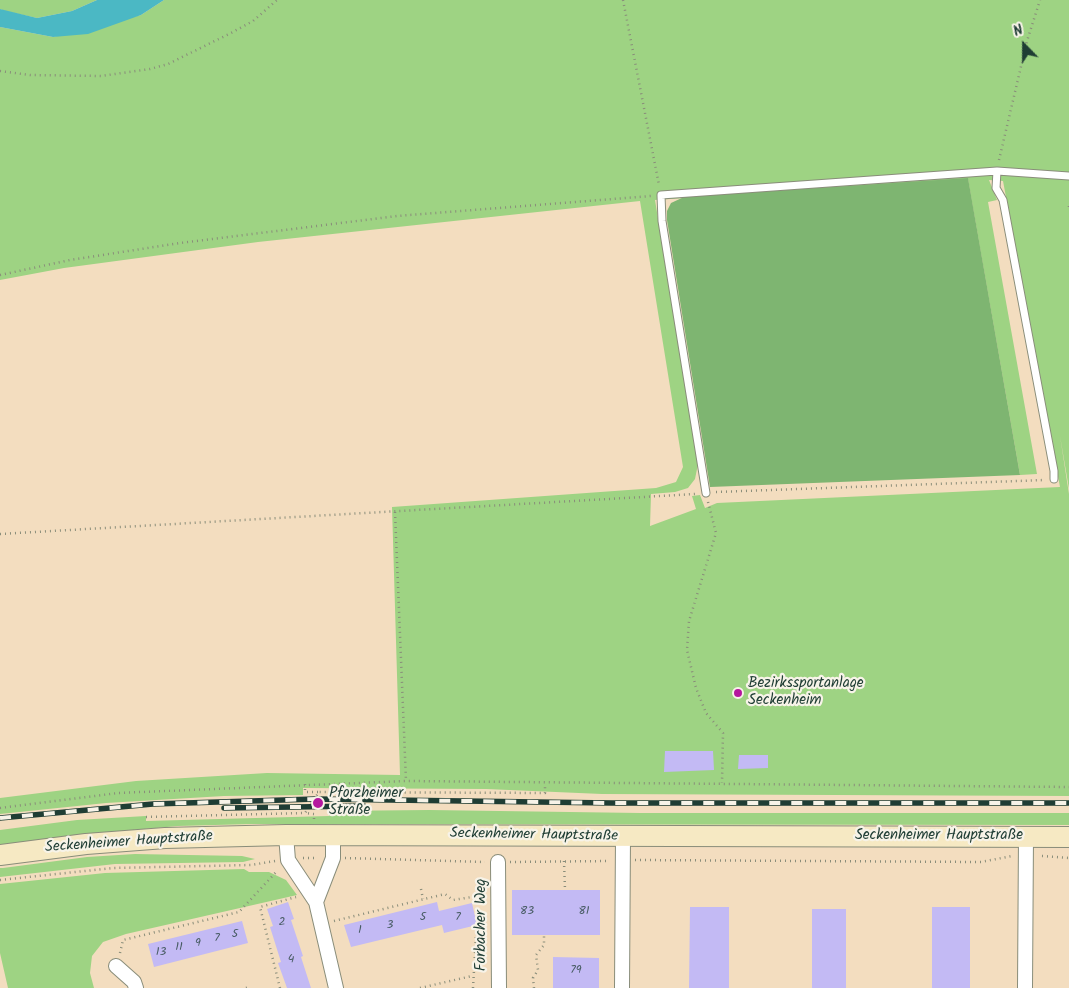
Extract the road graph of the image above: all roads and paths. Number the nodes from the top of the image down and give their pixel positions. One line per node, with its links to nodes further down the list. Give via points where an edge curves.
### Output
1 (277, 0): 4 (path, via 253,21 231,33 168,64 150,69 101,76)
2 (623, 0): 7 (path)
3 (1040, 0): 5 (path, via 1027,41)
4 (0, 72)
5 (997, 171): 6 (lane); 7 (lane); 9 (lane, via 996,188 1003,200)
6 (1069, 176)
7 (661, 195): 8 (path, via 397,216 180,243 70,260); 10 (lane, via 662,221)
8 (0, 275)
9 (1054, 479): 10 (path)
10 (706, 493): 11 (path); 14 (path, via 716,533 689,622 687,650 706,713 724,733)
11 (395, 512): 12 (path); 13 (path)
12 (0, 534)
13 (406, 781): 15 (path); 16 (path)
14 (722, 783): 16 (path); 17 (path)
15 (305, 784): 18 (path, via 305,792); 20 (path, via 118,793)
16 (545, 784): 19 (path, via 545,793)
17 (1069, 786)
18 (320, 792)
19 (330, 792)
20 (0, 808)
21 (305, 813): 22 (path)
22 (146, 817)
23 (286, 835): 24 (main road, Seckenheimer Hauptstraße); 28 (main road, Seckenheimer Hauptstraße, via 165,838); 31 (street)
24 (333, 835): 26 (main road, Seckenheimer Hauptstraße); 29 (street)
25 (1069, 836): 27 (main road, Seckenheimer Hauptstraße)
26 (623, 837): 27 (main road, Seckenheimer Hauptstraße); 32 (street)
27 (1026, 845): 30 (path); 32 (path, via 981,862); 54 (street)
28 (0, 855)
29 (333, 858): 31 (path); 34 (path); 39 (street)
30 (1069, 858)
31 (288, 860): 35 (path, via 251,865 113,868); 39 (street); 44 (path, via 239,912 123,940)
32 (623, 860): 33 (path); 53 (street)
33 (564, 861): 34 (path); 37 (path)
34 (498, 862): 51 (street, Forbacher Weg)
35 (0, 880)
36 (421, 889): 40 (path)
37 (565, 890)
38 (472, 897): 40 (path, via 453,900 445,894)
39 (312, 898): 41 (street); 47 (path, via 260,907)
40 (423, 900): 41 (path)
41 (321, 925): 48 (street)
42 (544, 935): 52 (path, via 544,944 536,955 538,970 533,978)
43 (476, 936): 45 (path)
44 (116, 966): 46 (street, via 134,982)
45 (472, 976): 49 (path); 50 (path)
46 (136, 988)
47 (280, 988)
48 (336, 988)
49 (420, 988)
50 (473, 988)
51 (499, 988)
52 (534, 988)
53 (622, 988)
54 (1025, 988)

